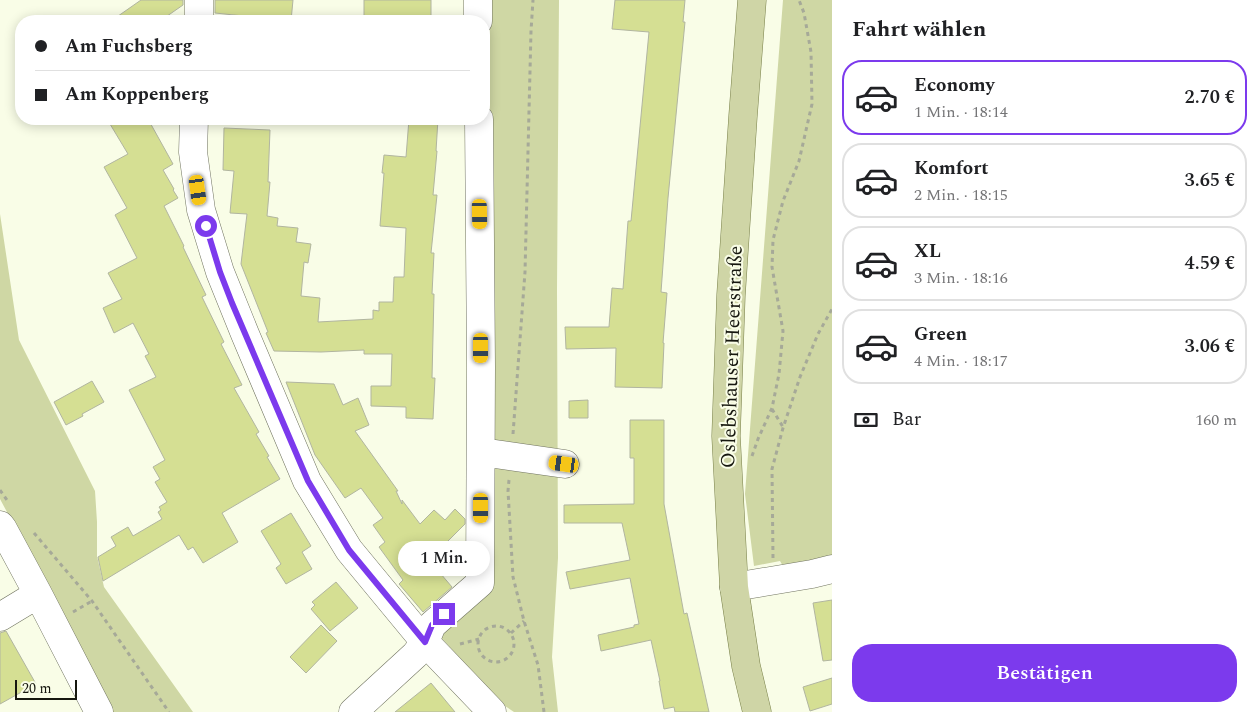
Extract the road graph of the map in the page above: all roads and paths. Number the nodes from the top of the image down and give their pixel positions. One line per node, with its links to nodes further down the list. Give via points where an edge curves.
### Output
1 (199, 0): 6 (street)
2 (478, 0): 7 (street)
3 (533, 0): 14 (path, via 525,272)
4 (752, 0): 22 (main road, Oslebshauser Heerstraße, via 732,286 726,436)
5 (799, 0): 11 (path, via 812,52 812,104 799,161 783,201 773,240 772,267 783,331)
6 (199, 15)
7 (478, 15)
8 (194, 125): 27 (street, via 193,152 201,210 220,272 308,481 349,550)
9 (479, 125): 13 (street)
10 (832, 310): 12 (path, via 800,376)
11 (772, 408): 12 (path); 15 (path)
12 (783, 428): 21 (path, via 772,469 773,557)
13 (481, 452): 14 (street); 27 (street, via 480,582 432,625)
14 (511, 456): 16 (street); 25 (path, via 508,492 513,577)
15 (752, 457)
16 (564, 464)
17 (0, 490): 18 (path)
18 (5, 515): 23 (street, via 3,529)
19 (29, 526): 29 (path, via 92,601)
20 (832, 568): 21 (street)
21 (770, 581): 22 (street)
22 (734, 587): 33 (main road, Oslebshauser Heerstraße)
23 (38, 594): 24 (street); 28 (street)
24 (0, 617)
25 (524, 621): 26 (path); 32 (path, via 538,665)
26 (511, 634): 26 (path, via 501,626 485,630 478,646 483,657 495,662 512,654 514,642)
27 (425, 642): 30 (street); 31 (street)
28 (99, 712)
29 (169, 712)
30 (353, 712)
31 (492, 712)
32 (544, 712)
33 (757, 712)

